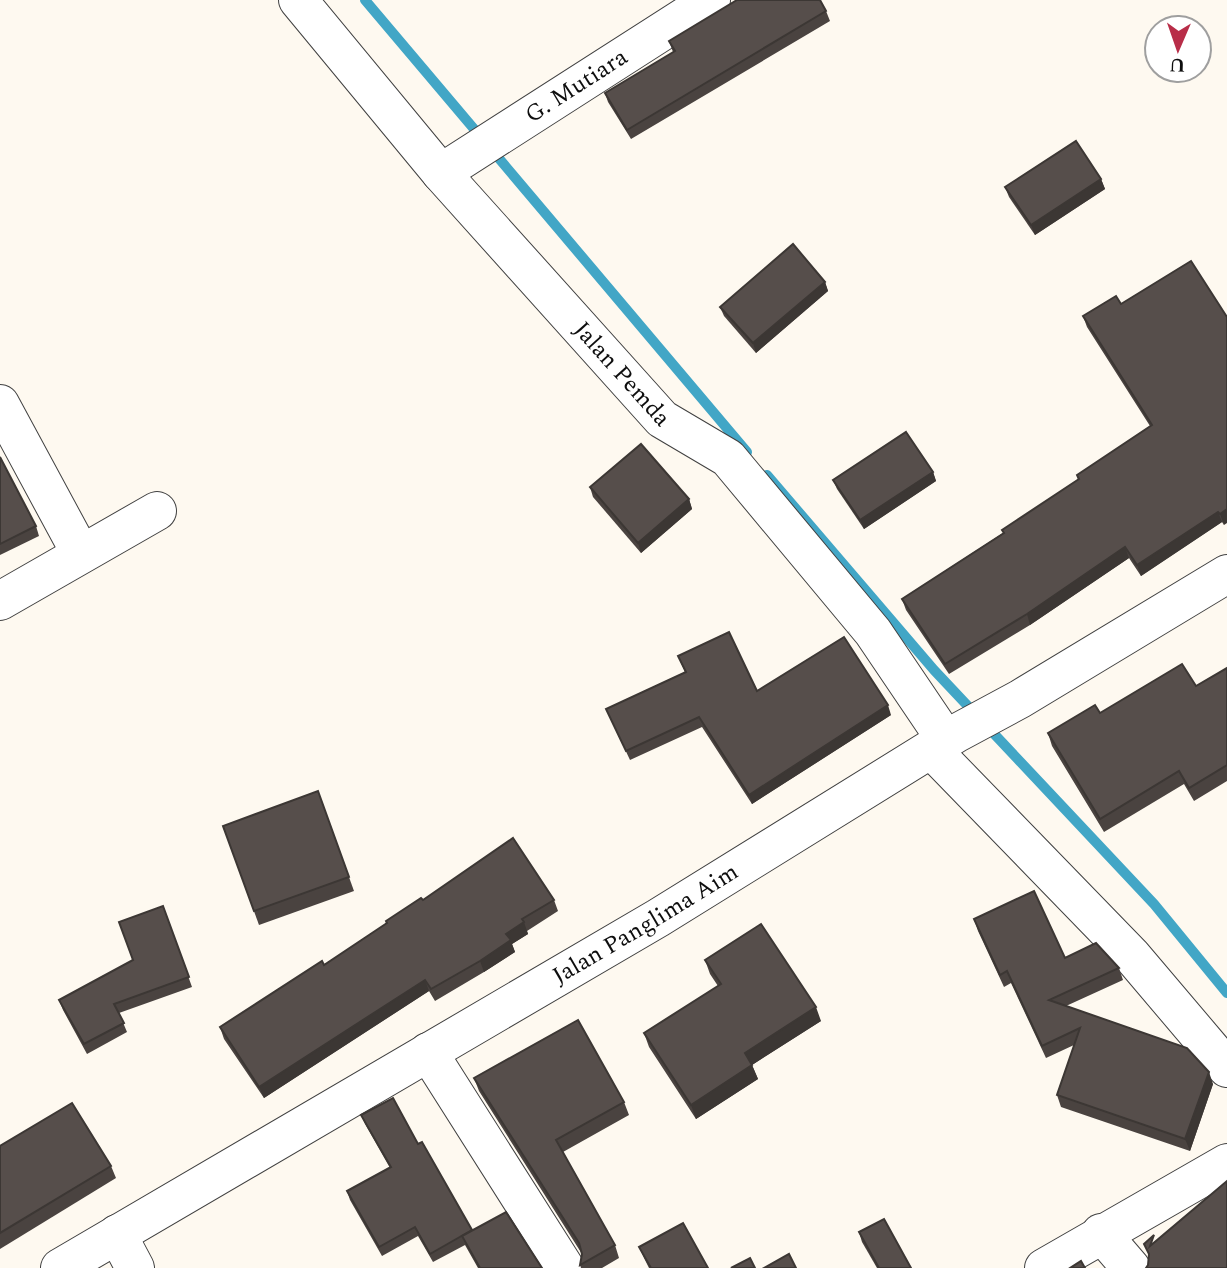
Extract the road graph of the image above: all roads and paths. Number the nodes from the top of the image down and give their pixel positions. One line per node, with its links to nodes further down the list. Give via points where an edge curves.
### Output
1 (298, 0): 3 (street, Jalan Pemda)
2 (711, 0): 3 (street, G. Mutiara)
3 (441, 173): 9 (street, Jalan Pemda, via 662,419 728,458 873,632)
4 (0, 404): 6 (street)
5 (157, 512): 6 (street)
6 (81, 554): 8 (street)
7 (1227, 575): 9 (street, Jalan Panglima Aim)
8 (0, 601)
9 (944, 741): 10 (street, Jalan Panglima Aim, via 658,918); 11 (street, Jalan Pemda)
10 (428, 1052): 14 (street, Jalan Panglima Aim); 17 (street)
11 (1227, 1068)
12 (1227, 1163): 13 (street)
13 (1101, 1233): 18 (street); 19 (street)
14 (117, 1234): 15 (street, Jalan Panglima Aim); 16 (street)
15 (61, 1268)
16 (135, 1268)
17 (565, 1268)
18 (1044, 1268)
19 (1131, 1268)

